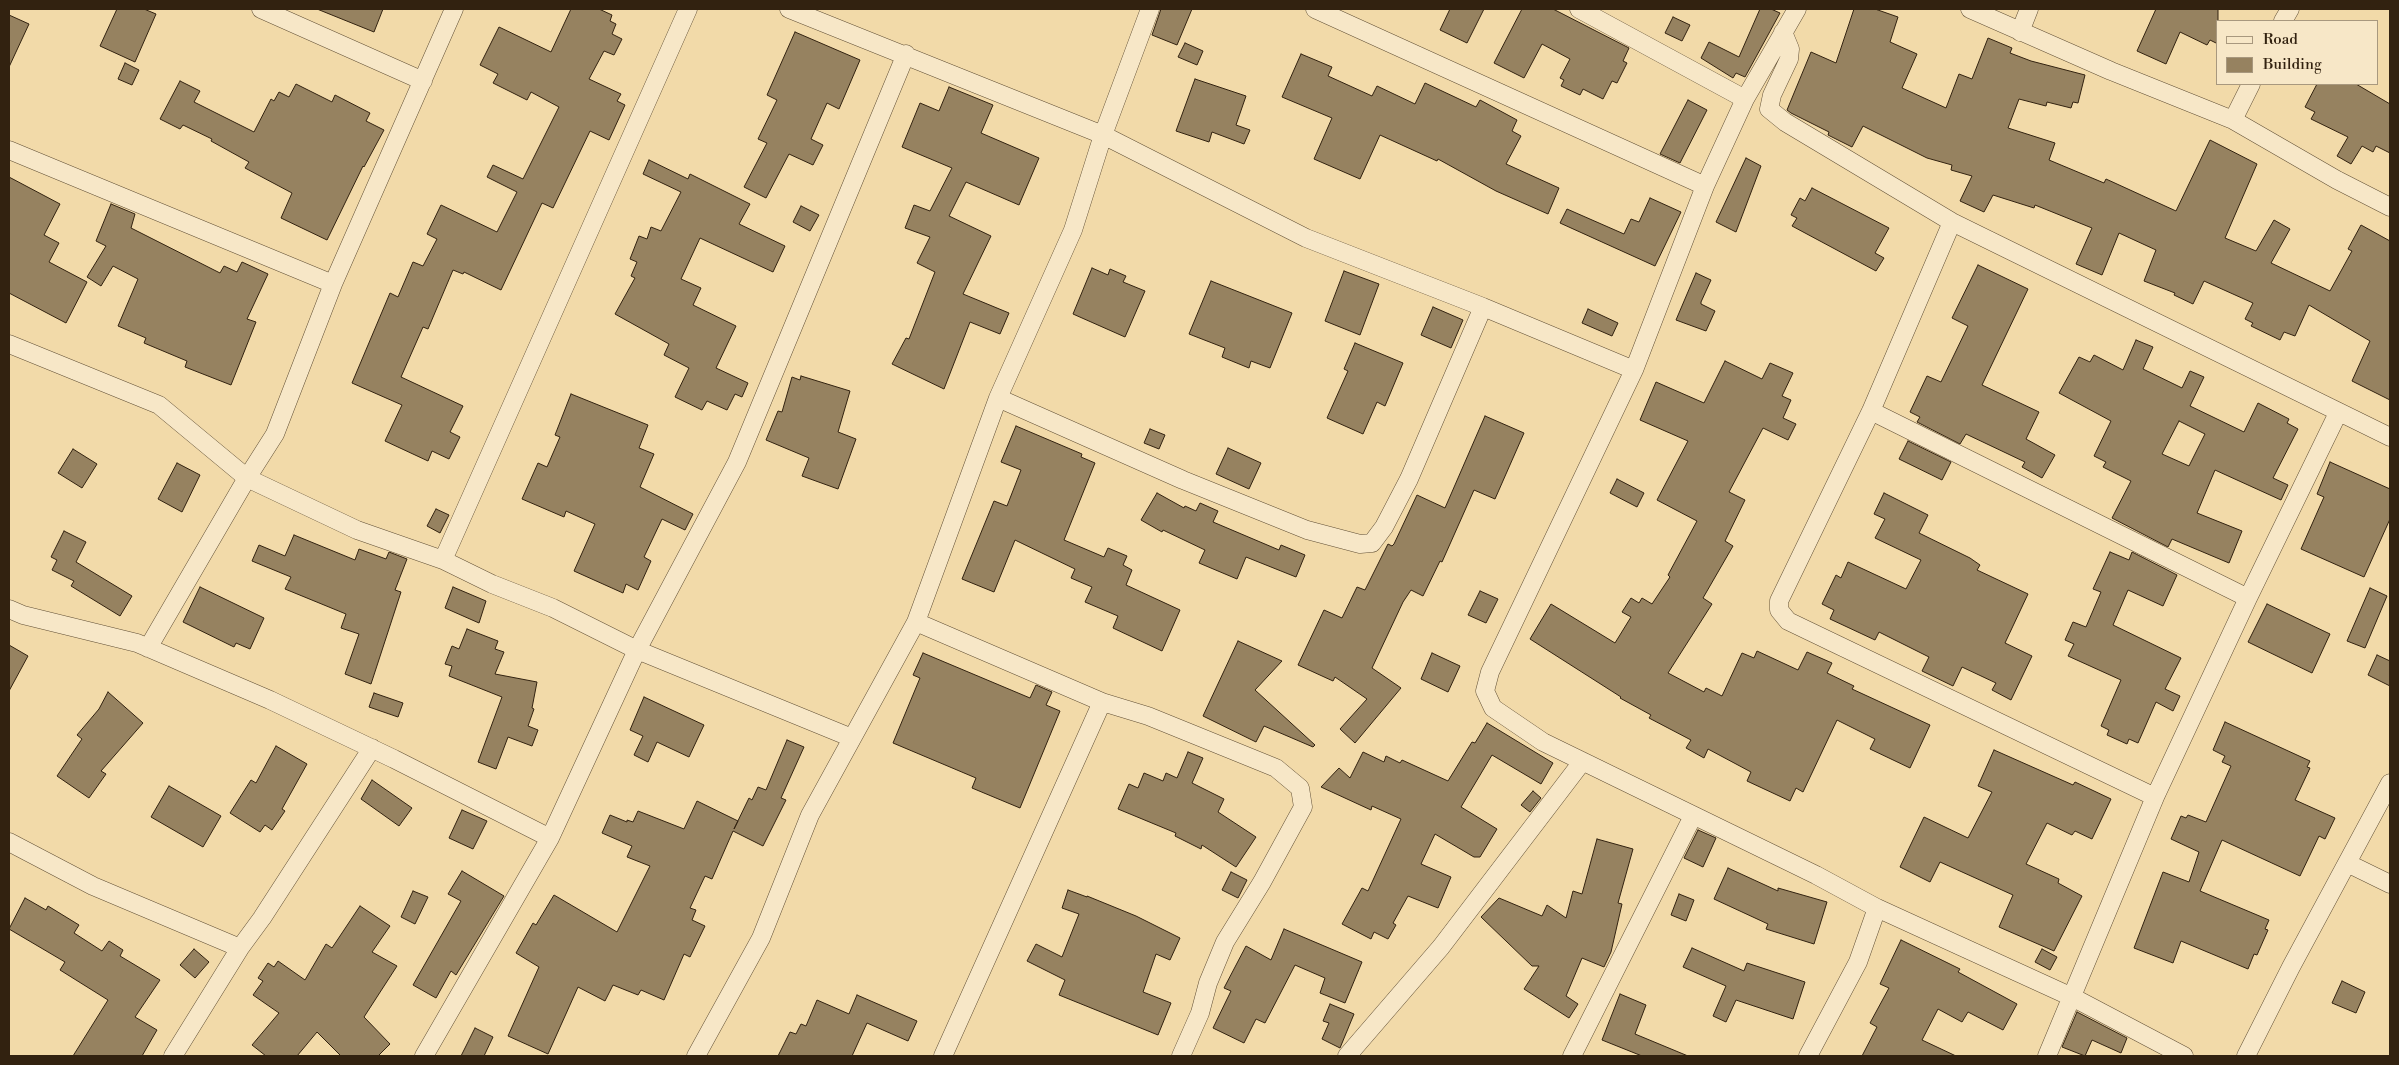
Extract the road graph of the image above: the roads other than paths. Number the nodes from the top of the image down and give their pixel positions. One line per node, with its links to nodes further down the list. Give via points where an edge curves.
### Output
1 (261, 9): 16 (street)
2 (454, 9): 16 (street)
3 (688, 9): 34 (street)
4 (789, 9): 15 (street)
5 (1150, 9): 20 (street)
6 (1315, 9): 22 (street)
7 (1580, 9): 18 (street)
8 (1797, 9): 13 (street)
9 (1970, 9): 14 (street)
10 (2029, 9): 14 (street)
11 (2290, 9): 12 (street)
12 (2284, 20)
13 (1783, 32): 18 (street); 24 (street, via 1790,49 1789,59 1769,109 1785,122)
14 (2020, 32): 19 (street)
15 (906, 54): 20 (street); 39 (street, via 737,462)
16 (423, 81): 25 (street)
17 (2250, 85): 19 (street)
18 (1746, 99): 22 (street)
19 (2233, 120): 23 (street)
20 (1103, 135): 26 (street, via 1306,238); 29 (street, via 1073,230)
21 (9, 150): 25 (street)
22 (1705, 186): 28 (street)
23 (2390, 207)
24 (1952, 222): 30 (street); 31 (street)
25 (334, 284): 33 (street, via 276,434)
26 (1483, 307): 28 (street); 29 (street, via 1409,479 1372,543 1360,544 1307,530 1183,480)
27 (9, 344): 33 (street, via 159,405)
28 (1634, 370): 43 (street, via 1490,672 1485,691 1494,708 1522,730)
29 (998, 398): 37 (street)
30 (1871, 411): 35 (street); 45 (street, via 1779,601 1778,610 1788,621)
31 (2338, 413): 32 (street); 35 (street)
32 (2390, 437)
33 (247, 478): 34 (street, via 357,530); 38 (street)
34 (443, 560): 39 (street, via 553,608)
35 (2248, 598): 45 (street)
36 (9, 609): 38 (street)
37 (916, 622): 40 (street); 41 (street)
38 (148, 648): 42 (street)
39 (637, 650): 41 (street); 47 (street)
40 (1102, 702): 57 (street); 58 (street, via 1140,713 1276,768 1300,788 1303,807 1225,942)
41 (852, 738): 56 (street, via 810,815 762,938)
42 (372, 748): 47 (street); 52 (street)
43 (1582, 762): 46 (street); 59 (street, via 1441,947)
44 (2390, 783): 49 (street)
45 (2155, 797): 53 (street)
46 (1692, 816): 51 (street); 60 (street)
47 (550, 838): 55 (street)
48 (9, 842): 52 (street, via 93,886)
49 (2347, 863): 50 (street); 64 (street)
50 (2390, 884)
51 (1877, 908): 53 (street); 61 (street, via 1858,962)
52 (240, 948): 54 (street)
53 (2074, 998): 62 (street); 63 (street)
54 (173, 1056)
55 (424, 1056)
56 (696, 1056)
57 (943, 1056)
58 (1181, 1056)
59 (1347, 1056)
60 (1572, 1056)
61 (1808, 1056)
62 (2047, 1056)
63 (2184, 1056)
64 (2246, 1056)

